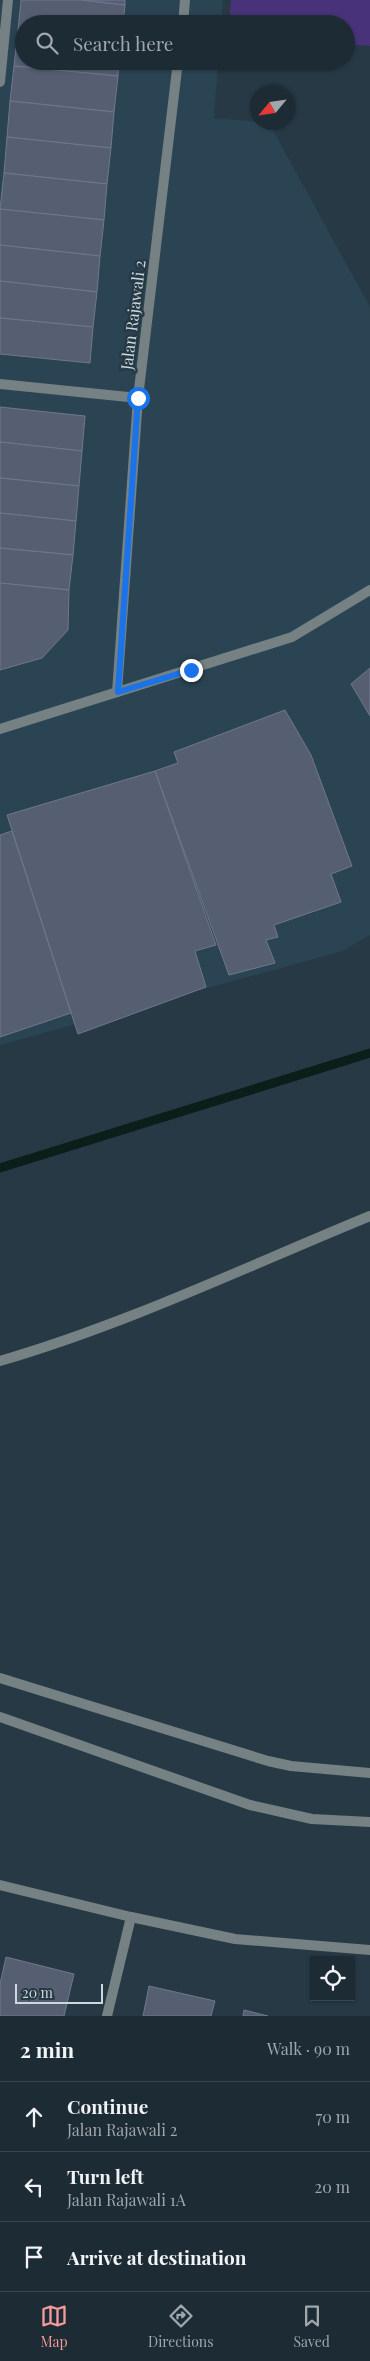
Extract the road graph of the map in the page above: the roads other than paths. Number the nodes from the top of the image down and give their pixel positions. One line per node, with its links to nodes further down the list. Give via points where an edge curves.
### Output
1 (8, 0): 5 (street)
2 (186, 0): 3 (street)
3 (184, 15)
4 (177, 70): 7 (street, Jalan Rajawali 2)
5 (0, 82)
6 (0, 384): 7 (street)
7 (138, 398): 9 (street, Jalan Rajawali 2)
8 (370, 590): 9 (street, via 292,637)
9 (118, 692): 10 (street)
10 (0, 729)
11 (370, 1216): 12 (street, via 152,1308)
12 (0, 1361)
13 (0, 1678): 15 (street, via 268,1761)
14 (0, 1717): 16 (street, via 250,1806 312,1819)
15 (370, 1773)
16 (370, 1822)
17 (0, 1885): 18 (street)
18 (131, 1917): 19 (street, via 235,1939); 20 (street)
19 (370, 1950)
20 (107, 2016)

